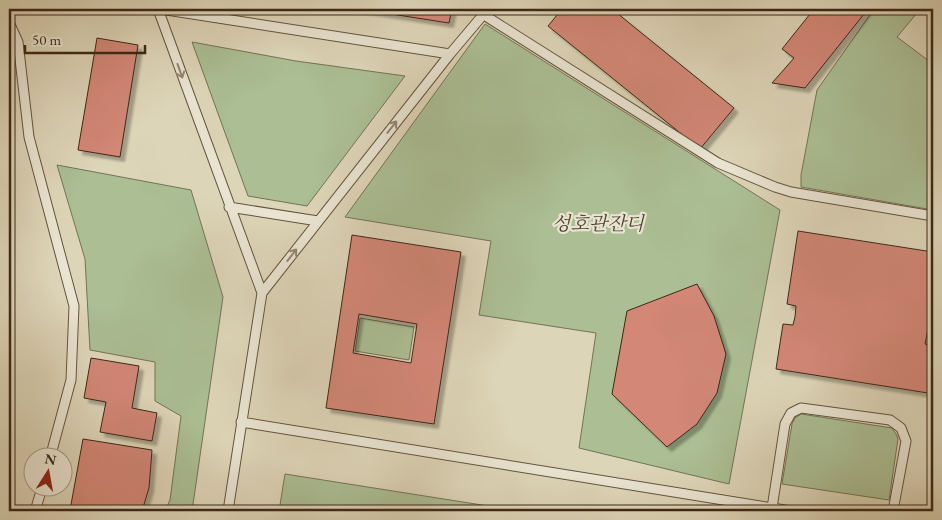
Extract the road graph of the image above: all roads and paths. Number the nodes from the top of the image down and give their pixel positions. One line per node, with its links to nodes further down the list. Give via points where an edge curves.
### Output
1 (159, 9): 4 (lane); 5 (lane, one-way to 5)
2 (486, 12): 4 (lane); 6 (lane, via 718,163 791,192)
3 (9, 22): 10 (lane, via 18,42 29,137 74,306 71,380)
4 (450, 54): 7 (lane, one-way to 4)
5 (229, 207): 7 (lane); 8 (lane)
6 (933, 216)
7 (318, 221): 8 (lane, one-way to 7)
8 (262, 294): 9 (lane)
9 (241, 422): 12 (lane); 14 (lane)
10 (53, 448)
11 (39, 498): 13 (lane)
12 (772, 508): 15 (lane); 16 (lane, via 786,424 791,413 801,408 890,420 901,428 906,441)
13 (35, 511)
14 (228, 511)
15 (791, 511)
16 (893, 511)

